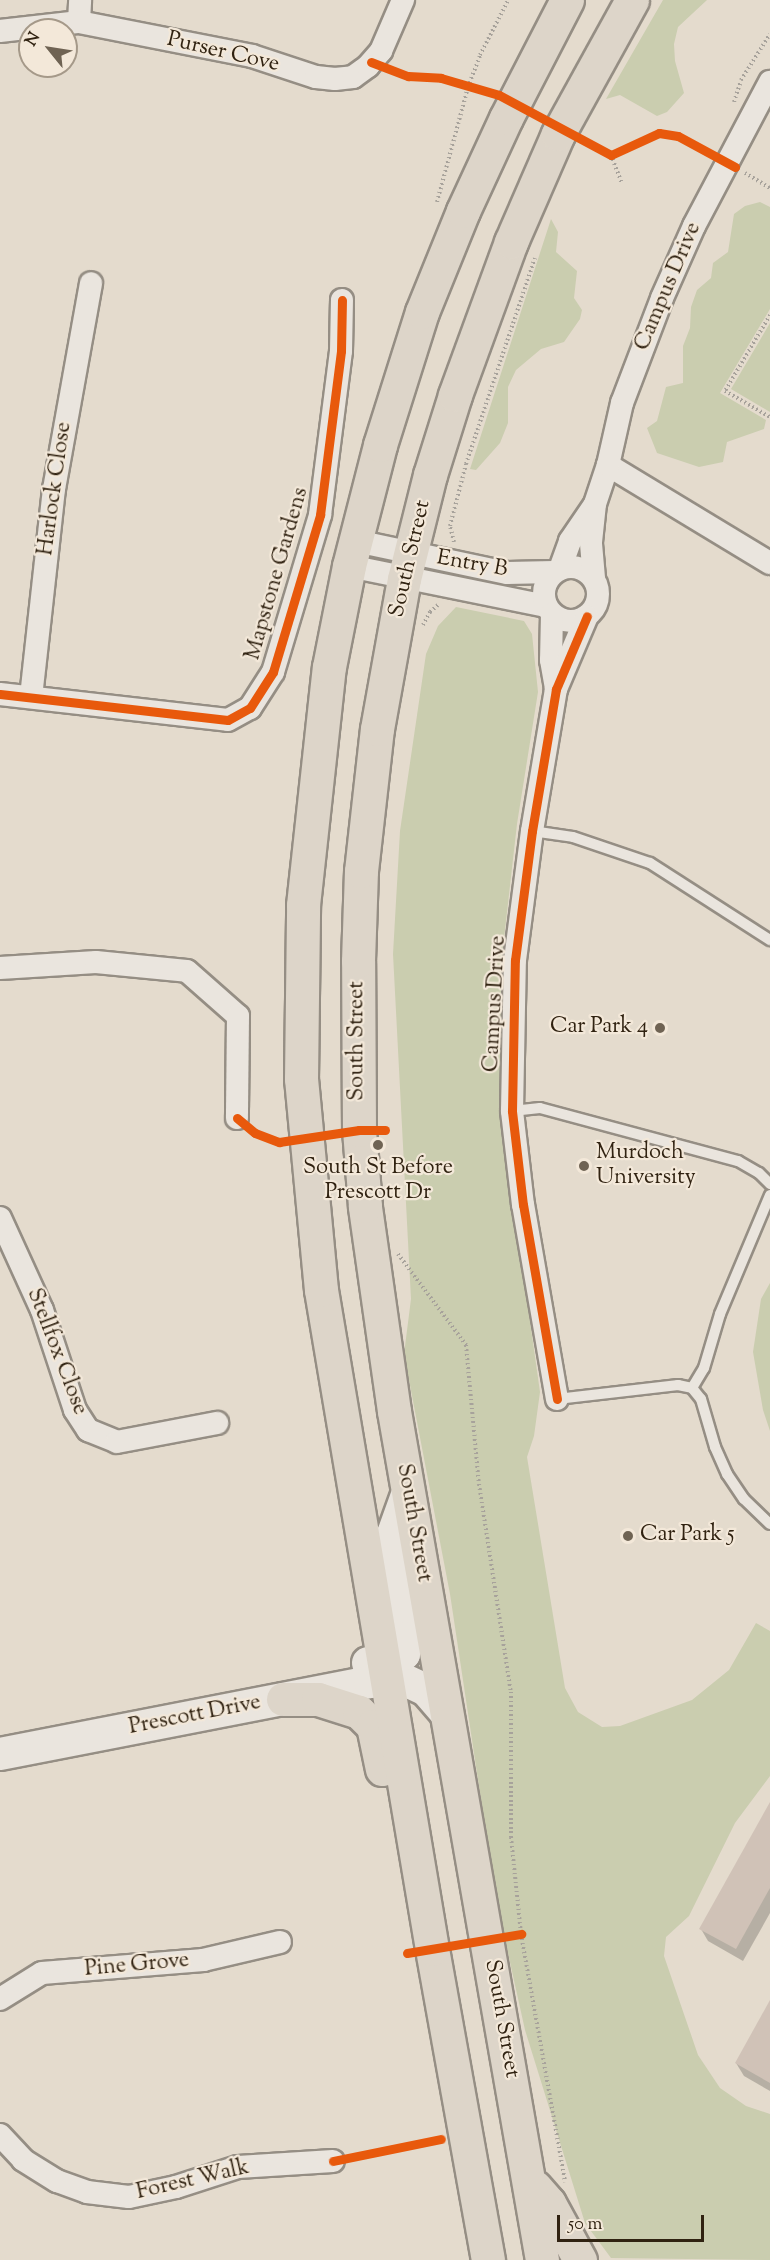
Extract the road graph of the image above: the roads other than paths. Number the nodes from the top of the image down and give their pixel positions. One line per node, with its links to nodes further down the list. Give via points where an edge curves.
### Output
1 (403, 0): 4 (street, Purser Cove, via 381,51 353,77 335,79)
2 (567, 0): 11 (highway, via 506,118 422,312 380,445)
3 (632, 0): 13 (highway, South Street, via 558,134 511,242 455,395)
4 (80, 11): 5 (street, Purser Cove)
5 (0, 31)
6 (770, 82): 9 (street, Campus Drive, via 652,324 622,403)
7 (91, 283): 20 (street, Harlock Close, via 54,489)
8 (342, 300): 20 (street, Mapstone Gardens, via 341,351 320,515 273,672 250,708 228,720)
9 (608, 465): 10 (street, Campus Drive); 12 (street)
10 (595, 504): 14 (street, Campus Drive); 15 (street, Campus Drive, via 591,542)
11 (353, 554): 13 (street, Entry B); 34 (highway, via 329,667 303,904 301,1078 321,1290)
12 (770, 563)
13 (407, 566): 14 (street, Entry B, via 461,564 507,573); 16 (street, Entry B, via 455,589); 32 (highway, South Street, via 377,729 361,871 358,1049 365,1206)
14 (557, 571): 15 (street, via 575,566); 16 (street, Campus Drive, via 544,588)
15 (594, 578): 17 (street, Campus Drive, via 598,586 597,603)
16 (549, 610): 17 (street, via 569,621); 18 (street, Campus Drive)
17 (586, 616): 18 (street, Campus Drive)
18 (556, 689): 21 (street, Campus Drive)
19 (0, 694): 20 (street, Mapstone Gardens)
20 (32, 697)
21 (532, 831): 22 (lane, via 573,837 650,863); 24 (street, Campus Drive, via 515,960)
22 (770, 940)
23 (0, 968): 25 (street, via 96,963 187,971 238,1017)
24 (512, 1111): 26 (lane, via 540,1108 738,1161); 30 (street, Campus Drive, via 523,1205)
25 (237, 1118)
26 (770, 1184)
27 (770, 1195): 29 (lane, via 720,1314 704,1368)
28 (0, 1218): 31 (street, Stellfox Close, via 42,1310 75,1410 88,1430 117,1442)
29 (692, 1388): 30 (lane, via 678,1385); 33 (lane, via 701,1399 727,1474 744,1499)
30 (557, 1399)
31 (217, 1423)
32 (408, 1492): 36 (street, Prescott Drive, via 393,1534 407,1636 404,1654); 38 (highway, South Street)
33 (770, 1524)
34 (379, 1628): 35 (street); 36 (highway)
35 (349, 1665): 36 (street, Prescott Drive, via 365,1663); 39 (street, Prescott Drive)
36 (387, 1670): 37 (street, Prescott Drive, via 370,1682); 38 (street, Prescott Drive, via 426,1690); 41 (highway)
37 (283, 1699): 40 (street, Prescott Drive); 41 (highway, via 318,1699 346,1707 359,1712 373,1726 397,1847)
38 (446, 1713): 46 (highway, South Street)
39 (0, 1734)
40 (0, 1754)
41 (419, 1872): 47 (highway)
42 (280, 1942): 43 (street, Pine Grove, via 203,1960 42,1973)
43 (0, 1999)
44 (0, 2135): 45 (street, Forest Walk, via 23,2160 57,2181 87,2192 129,2197 238,2167)
45 (333, 2161)
46 (530, 2181): 48 (highway, South Street); 49 (highway, via 549,2203)
47 (488, 2260)
48 (542, 2260)
49 (580, 2260)

